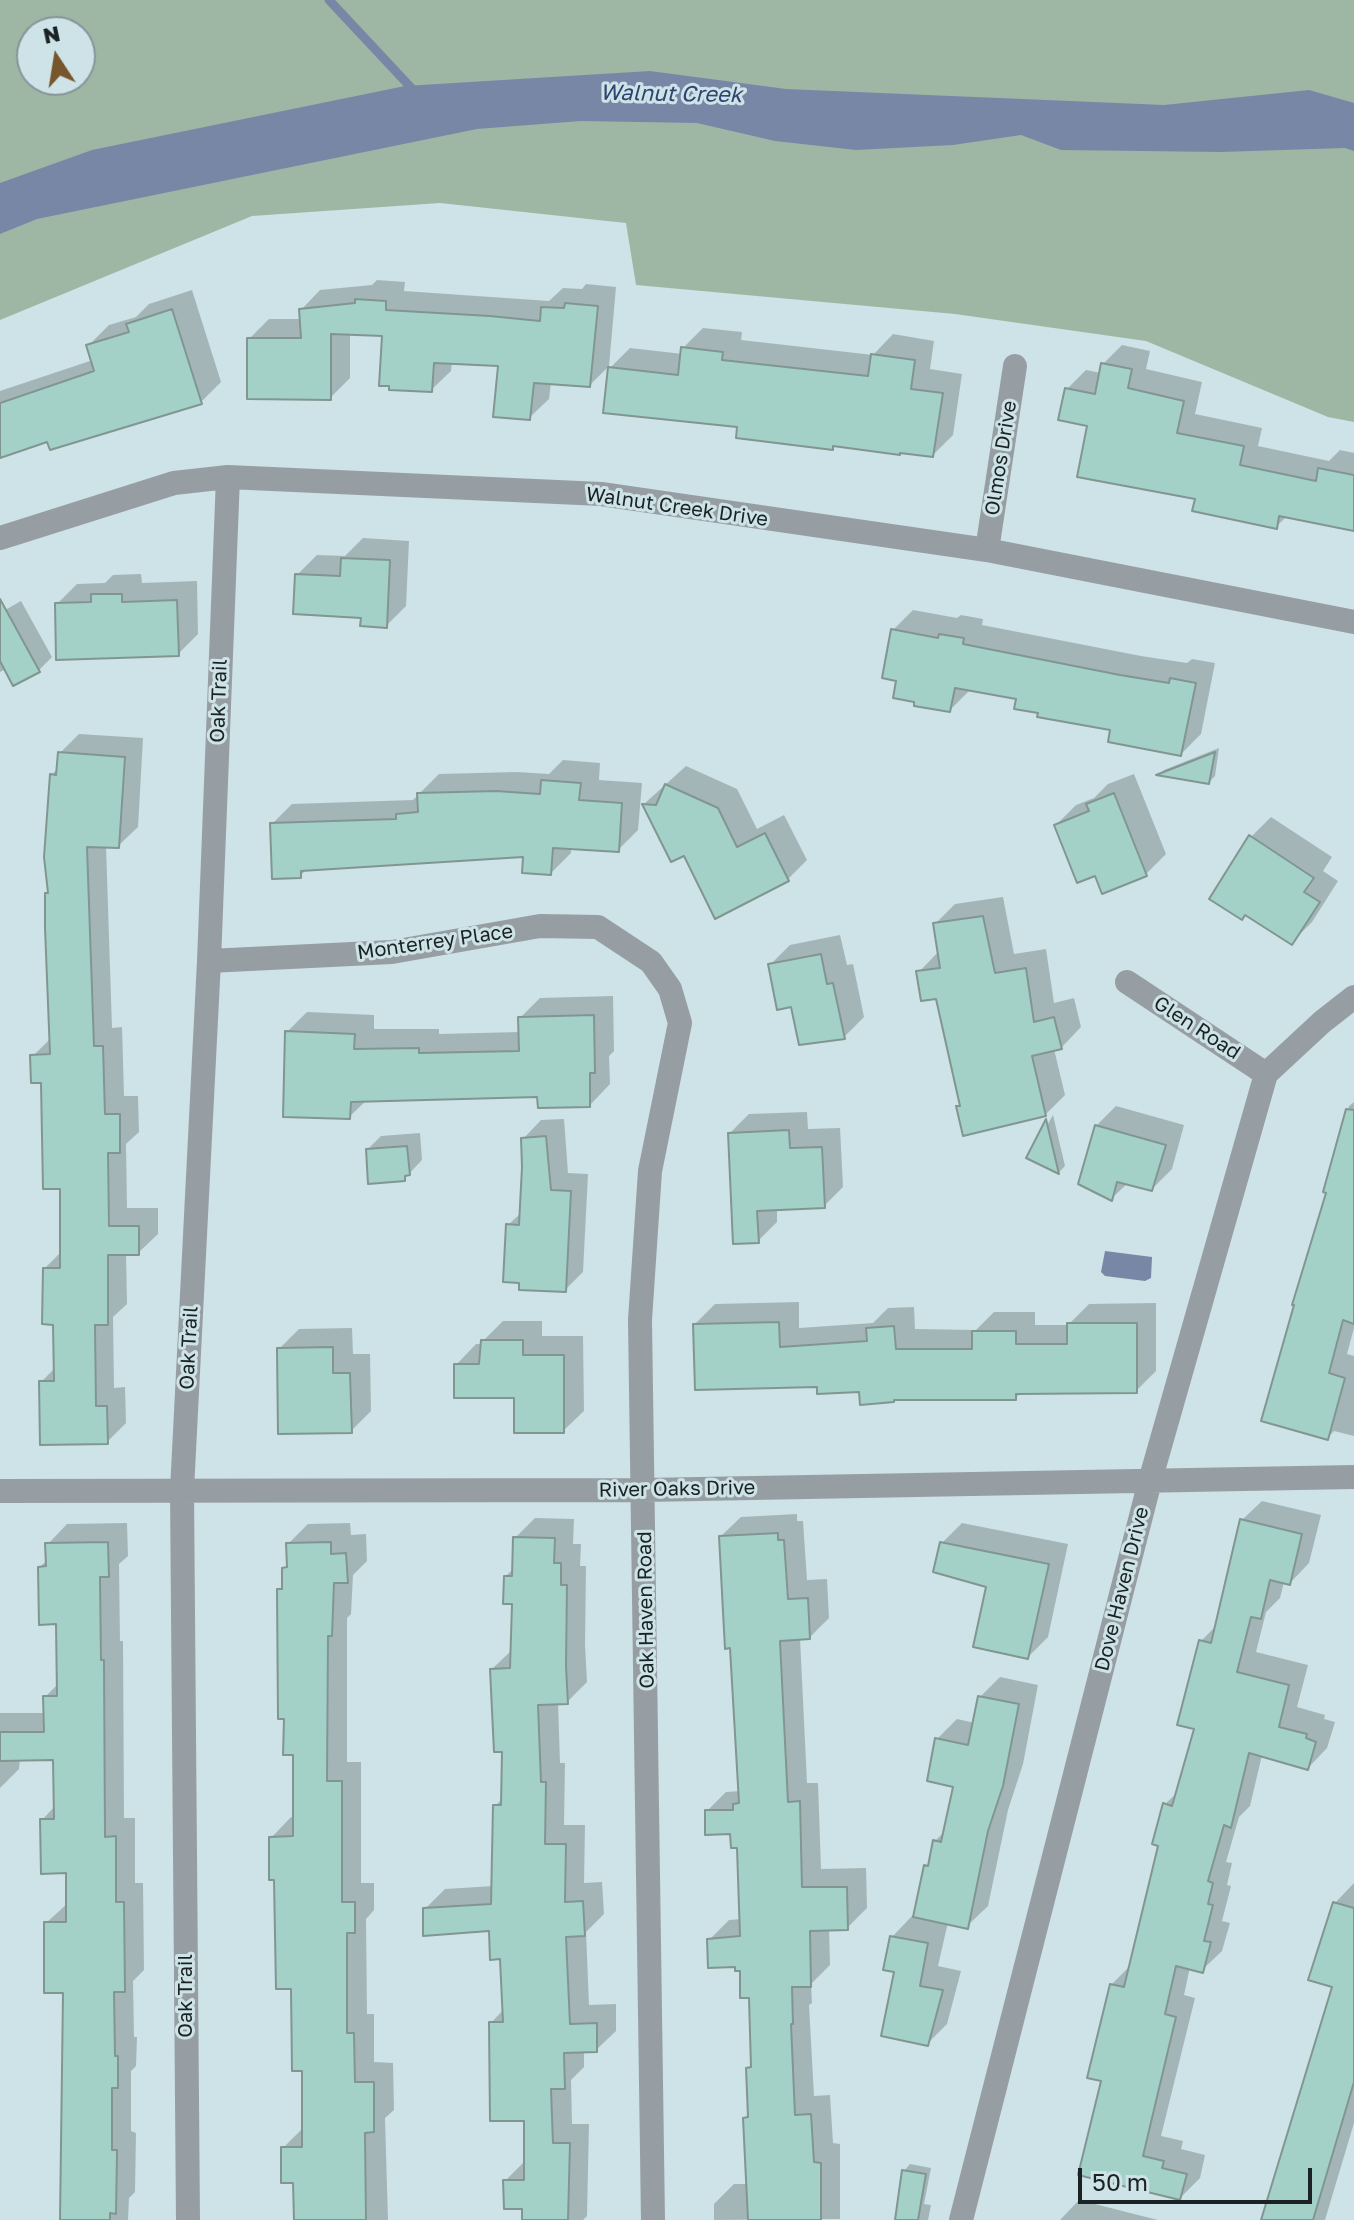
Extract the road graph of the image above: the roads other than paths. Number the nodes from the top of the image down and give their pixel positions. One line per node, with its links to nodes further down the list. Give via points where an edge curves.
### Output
1 (1015, 366): 4 (street, Olmos Drive)
2 (228, 477): 3 (street, Walnut Creek Drive, via 174,483); 4 (street, Walnut Creek Drive, via 601,494); 6 (street, Oak Trail)
3 (0, 538)
4 (987, 550): 5 (street, Walnut Creek Drive)
5 (1354, 622)
6 (209, 961): 7 (street, Monterrey Place, via 392,952 540,926 598,927); 13 (street, Oak Trail)
7 (651, 962): 14 (street, Oak Haven Road, via 670,989 680,1023 650,1171 640,1320)
8 (1127, 982): 10 (street, Glen Road)
9 (1354, 997): 10 (street)
10 (1266, 1074): 12 (street, Dove Haven Drive)
11 (1354, 1477): 12 (street, River Oaks Drive)
12 (1150, 1481): 14 (street, River Oaks Drive); 18 (street, Dove Haven Drive)
13 (182, 1490): 14 (street, River Oaks Drive); 15 (street, River Oaks Drive); 16 (street, Oak Trail)
14 (644, 1490): 17 (street, Oak Haven Road)
15 (0, 1491)
16 (188, 2220)
17 (653, 2220)
18 (961, 2220)

